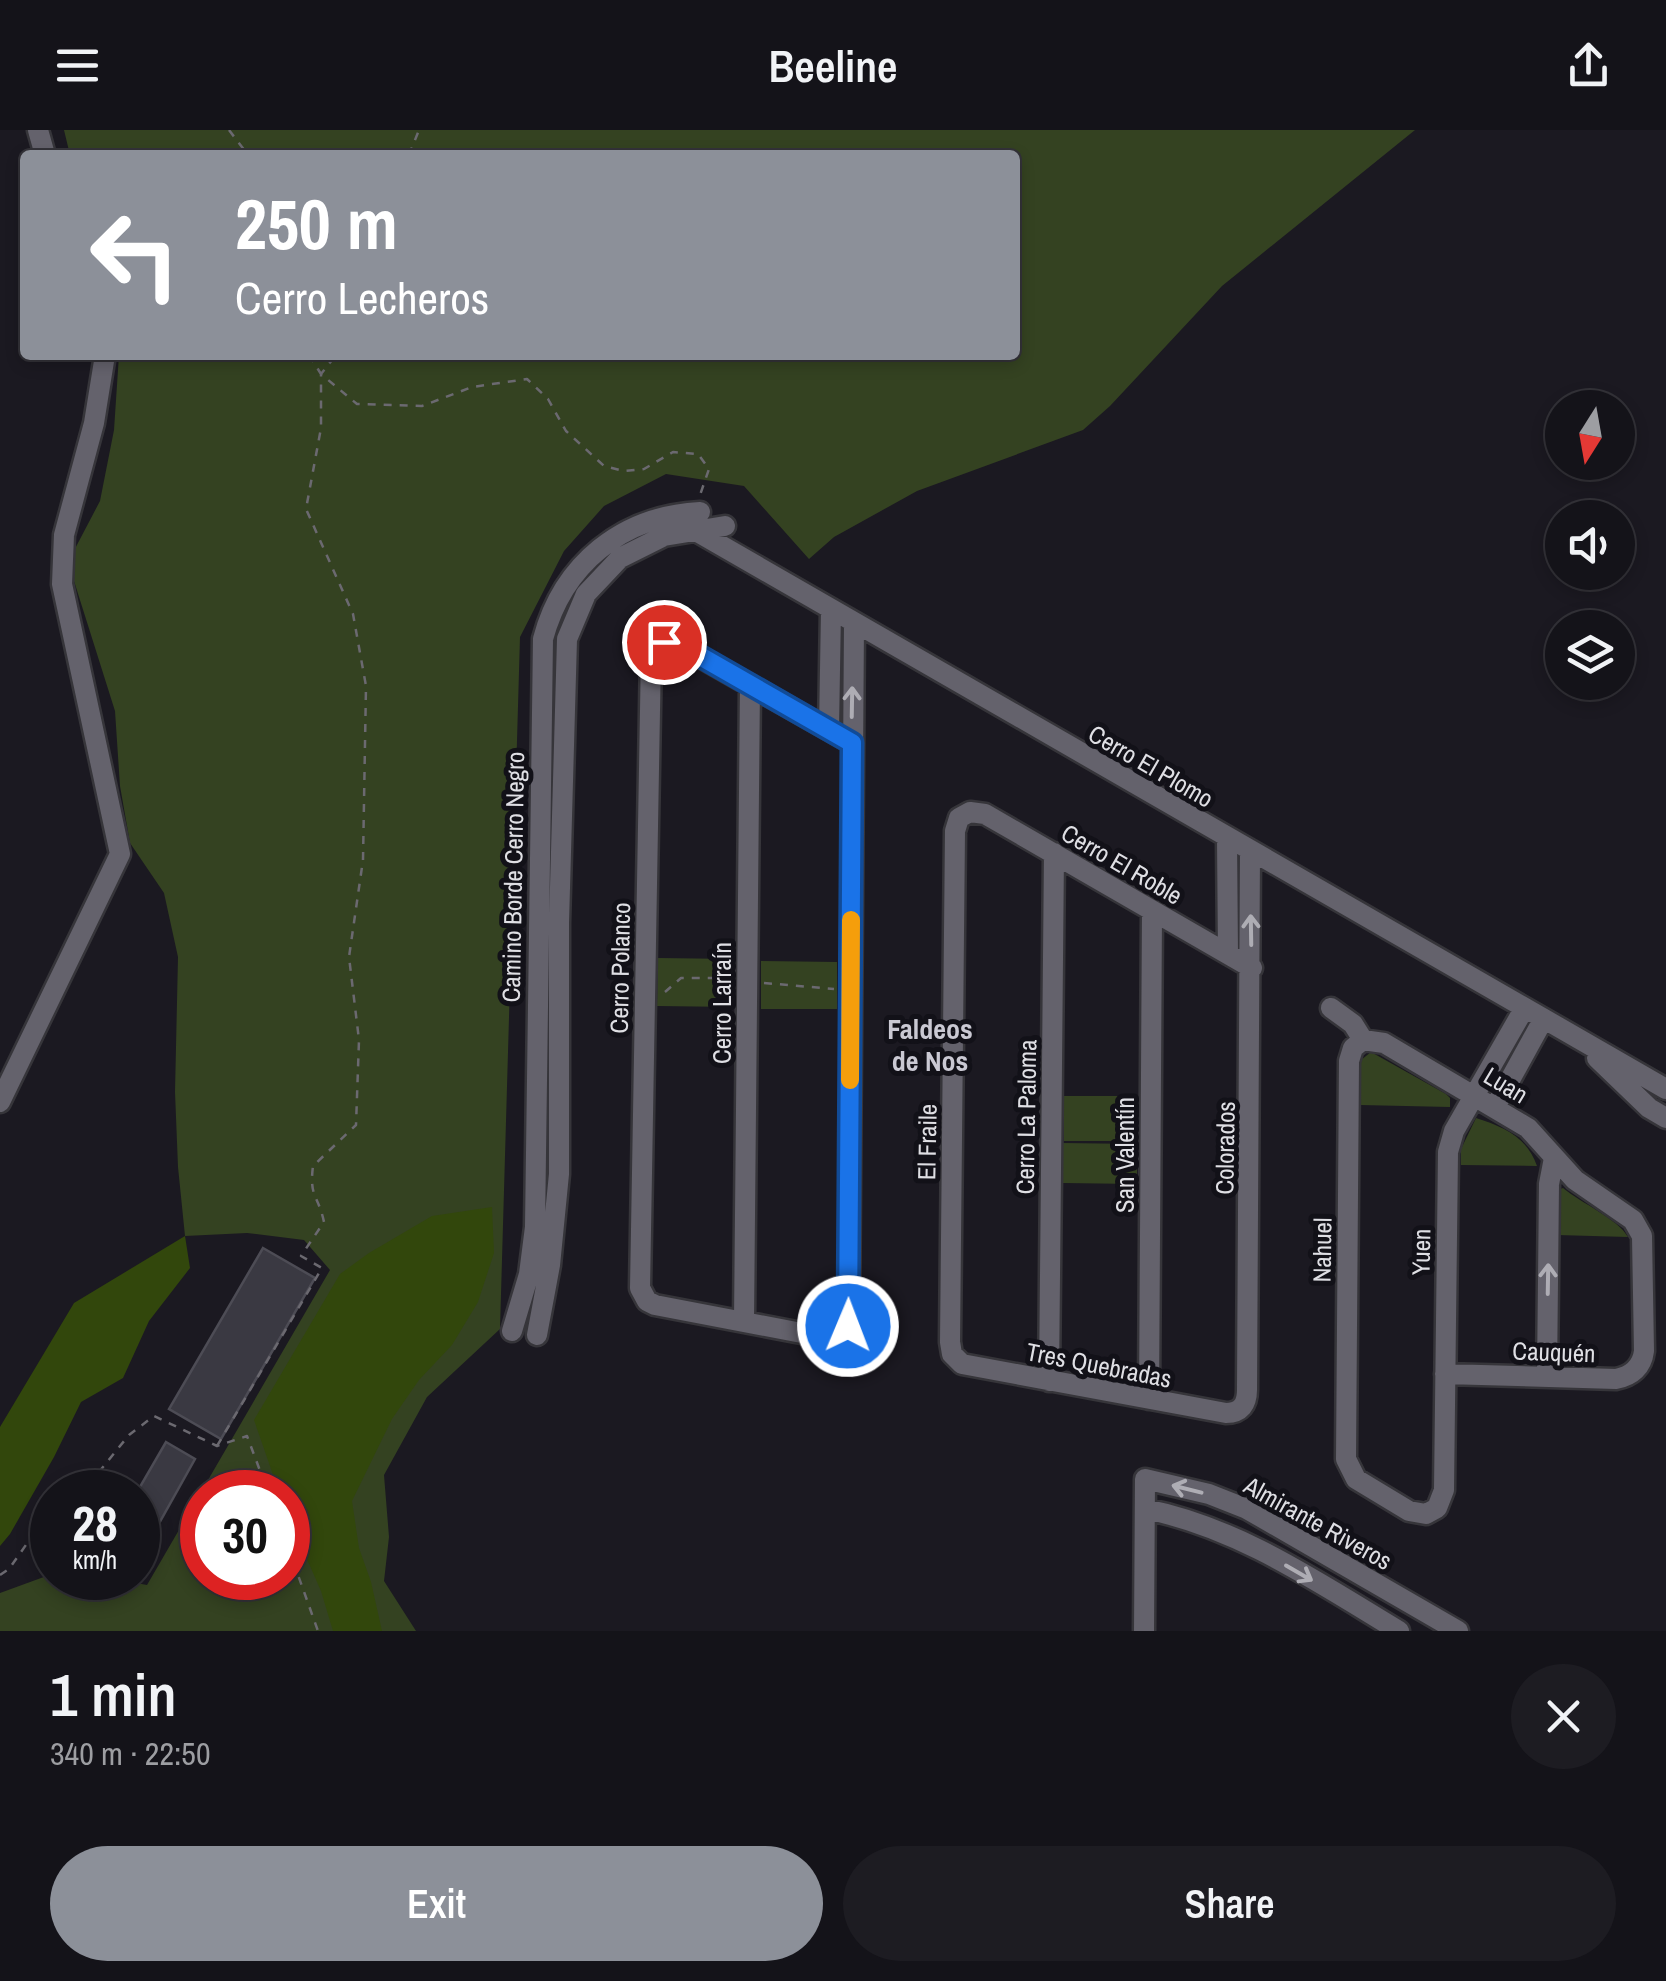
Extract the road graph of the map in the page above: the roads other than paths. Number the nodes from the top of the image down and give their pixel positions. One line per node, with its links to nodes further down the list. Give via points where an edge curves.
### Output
1 (104, 360): 25 (street, via 64,535 62,584 120,854)
2 (693, 518): 2 (street, Camino Borde Cerro Negro, via 608,568 578,608 567,639 559,1174 538,1330 515,1325 535,1227 543,639 562,590 596,550 637,525); 3 (street, Camino Borde Cerro Negro); 4 (street, Cerro El Plomo)
3 (726, 526)
4 (831, 610): 5 (street, Cerro El Plomo); 7 (street)
5 (854, 623): 8 (street, one-way to 5); 10 (street, Cerro El Plomo)
6 (750, 685): 7 (street); 30 (street, Cerro Larraín); 30 (street, Cerro Polanco, via 679,644 660,642 650,658 640,1284 655,1305)
7 (829, 729): 8 (street)
8 (852, 743): 30 (street, via 849,1321 843,1334 827,1338)
9 (965, 814): 12 (street, Cerro El Roble, via 980,812); 31 (street, El Fraile, via 955,830)
10 (1227, 838): 11 (street, Cerro El Plomo); 16 (street)
11 (1250, 851): 13 (street, Cerro El Plomo); 14 (street, Colorados)
12 (1054, 854): 15 (street, Cerro El Roble); 34 (street, Cerro La Paloma)
13 (1277, 867): 14 (street); 19 (street, Cerro El Plomo)
14 (1250, 886): 17 (street, Colorados, one-way to 14)
15 (1152, 910): 16 (street, Cerro El Roble); 35 (street, San Valentín)
16 (1228, 954): 17 (street, Cerro El Roble)
17 (1252, 968): 36 (street, Colorados, via 1247,1394)
18 (1331, 1008): 21 (street, Luan)
19 (1524, 1010): 20 (street, Cerro El Plomo); 24 (street, Yuen)
20 (1543, 1020): 22 (street, Cerro El Plomo); 26 (street)
21 (1364, 1040): 24 (street, Luan, via 1384,1043); 38 (street, Nahuel, via 1348,1061 1345,1446 1360,1482 1410,1511)
22 (1582, 1042): 23 (street, Cerro El Plomo); 27 (street, Cerro El Plomo)
23 (1666, 1089)
24 (1475, 1096): 26 (street, Luan); 32 (street, Yuen, via 1448,1152)
25 (0, 1102)
26 (1495, 1107): 28 (street, Luan, via 1534,1134)
27 (1666, 1118)
28 (1554, 1158): 29 (street, Luan); 33 (street, one-way to 28)
29 (1640, 1230): 33 (street, Cauquén, via 1640,1365 1616,1378)
30 (744, 1322)
31 (952, 1354): 34 (street, Tres Quebradas, via 968,1366)
32 (1445, 1374): 33 (street, Cauquén); 38 (street, Yuen, via 1444,1490)
33 (1547, 1376)
34 (1049, 1380): 35 (street, Tres Quebradas)
35 (1149, 1400): 36 (street, Tres Quebradas, via 1226,1414)
36 (1241, 1408)
37 (1145, 1509): 39 (street, Almirante Riveros, one-way to 39, via 1236,1538); 40 (street); 41 (street, Almirante Riveros, one-way to 37, via 1247,1509 1209,1494 1145,1479)
38 (1433, 1512)
39 (1392, 1629)
40 (1144, 1631)
41 (1458, 1631)

